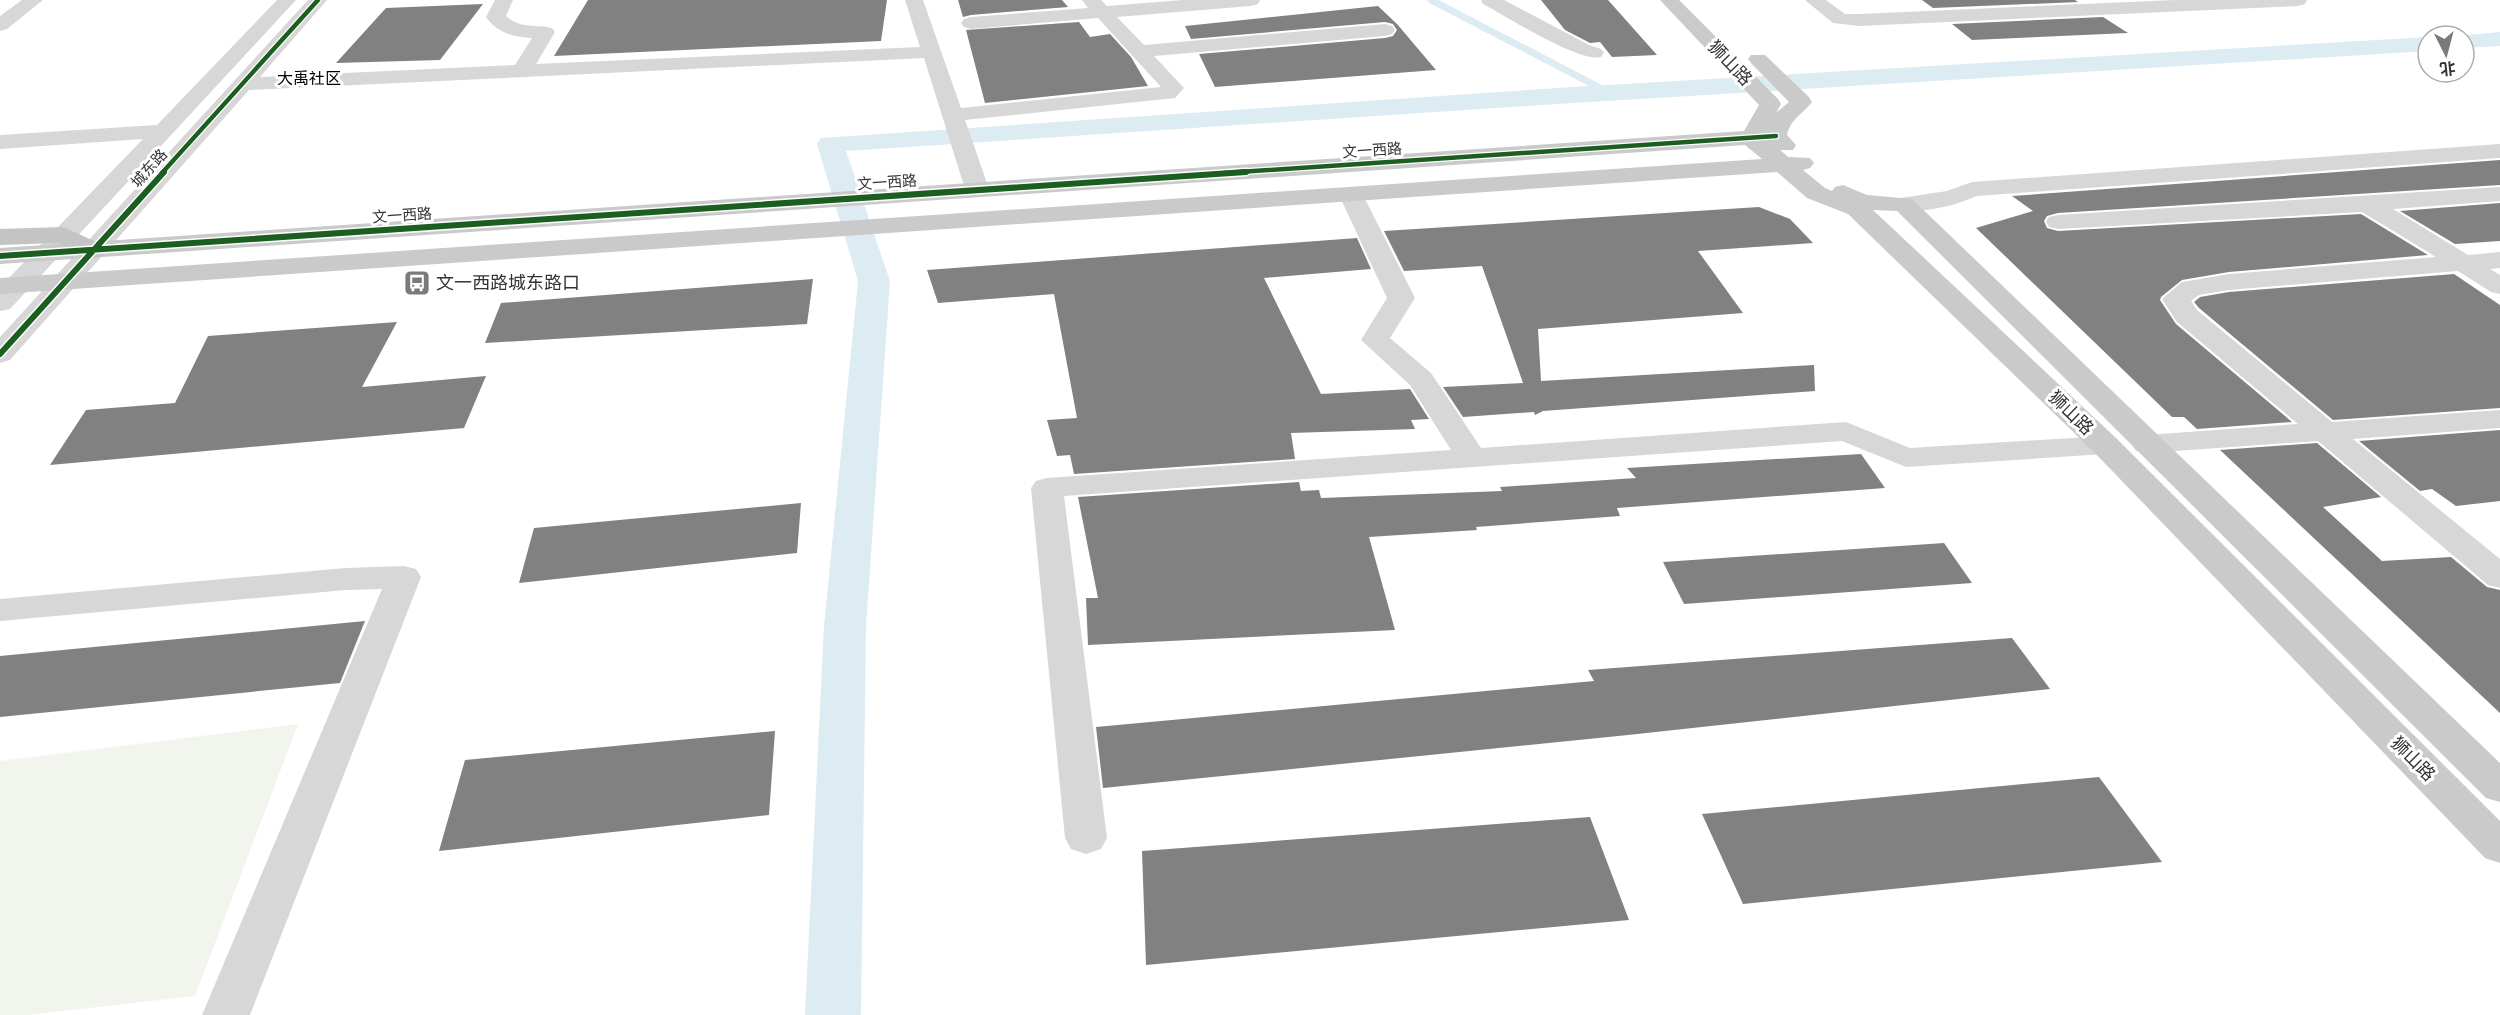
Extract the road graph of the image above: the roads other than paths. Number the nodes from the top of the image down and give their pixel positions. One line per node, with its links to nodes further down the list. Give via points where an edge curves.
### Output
1 (34, 0): 12 (street)
2 (287, 0): 23 (street, 城东路)
3 (318, 0): 20 (street, 城东路)
4 (504, 0): 19 (street, via 496,16 504,27 545,32)
5 (914, 0): 17 (street)
6 (1251, 0): 11 (street)
7 (1490, 0): 18 (street)
8 (1669, 0): 21 (main road, 狮山路, via 1733,66)
9 (1814, 0): 10 (street, via 1840,19 1859,20)
10 (2298, 0)
11 (1097, 6): 13 (street); 16 (street)
12 (2, 22)
13 (971, 23)
14 (1384, 30): 16 (street)
15 (1748, 48): 21 (main road, 狮山路, via 1764,64)
16 (1139, 51): 22 (street, via 1173,88 1167,93)
17 (932, 52): 19 (street); 22 (street)
18 (1594, 53)
19 (522, 71): 20 (street)
20 (243, 84): 35 (street, 城东路)
21 (1786, 103): 25 (main road)
22 (953, 115): 27 (street)
23 (160, 131): 24 (street); 34 (street, 城东路)
24 (0, 142)
25 (1778, 150): 27 (main road, 文一西路); 29 (main road); 30 (main road, via 1849,197 1874,204); 46 (main road, 狮山路, via 1816,193 1857,209)
26 (2500, 151): 30 (street, via 1971,189 1952,198)
27 (977, 189): 35 (main road, 文一西路)
28 (2500, 194): 31 (street)
29 (1351, 195): 39 (main road); 47 (street, via 1401,298 1375,340 1421,379)
30 (1903, 204): 45 (main road, 狮山路)
31 (2367, 204): 32 (street); 38 (street)
32 (2058, 222)
33 (0, 237): 34 (highway)
34 (55, 244): 35 (highway); 36 (main road); 41 (street, 城东路)
35 (94, 250): 39 (street, 城东路)
36 (0, 256)
37 (2500, 260): 38 (street)
38 (2463, 263): 40 (street); 44 (street, via 2229,282 2191,288 2176,299 2187,316)
39 (66, 282): 41 (main road); 42 (street, 城东路)
40 (2500, 286)
41 (4, 296)
42 (0, 354)
43 (2500, 419): 44 (street)
44 (2327, 432): 45 (street); 48 (street)
45 (2147, 444): 50 (main road, 狮山路)
46 (2105, 445): 47 (street, via 1906,458 1846,431); 52 (main road, 狮山路)
47 (1472, 458): 51 (street, via 1047,488)
48 (2500, 577)
49 (0, 610): 53 (street, via 404,577)
50 (2500, 787)
51 (1086, 838)
52 (2500, 847)
53 (226, 1015)

